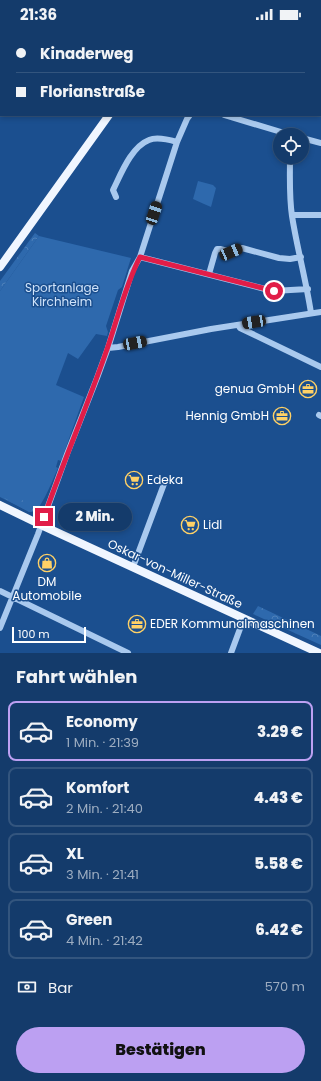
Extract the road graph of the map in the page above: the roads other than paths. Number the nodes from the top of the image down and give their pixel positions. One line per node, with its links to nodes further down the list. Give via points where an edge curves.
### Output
1 (108, 116): 14 (main road)
2 (189, 116): 6 (street)
3 (227, 116): 4 (street)
4 (273, 130)
5 (309, 140): 7 (street)
6 (177, 142): 9 (street, via 149,139 137,148 113,190); 12 (street)
7 (321, 144)
8 (290, 164): 11 (street)
9 (116, 197)
10 (321, 214): 11 (street)
11 (292, 215): 13 (street)
12 (140, 257): 15 (street); 20 (street, via 132,271)
13 (301, 257): 15 (street, via 290,259 242,248 231,252 220,249 215,253); 16 (street)
14 (0, 267)
15 (209, 274): 16 (street, via 274,291)
16 (308, 289): 18 (street)
17 (321, 312): 18 (street)
18 (312, 313): 19 (street)
19 (239, 325): 20 (street); 21 (street, via 240,328)
20 (108, 348): 24 (street)
21 (321, 367)
22 (164, 484): 25 (street)
23 (0, 505): 24 (main road, Oskar-von-Miller-Straße)
24 (41, 525): 25 (main road, Oskar-von-Miller-Straße); 27 (street)
25 (133, 567): 28 (main road, Oskar-von-Miller-Straße)
26 (0, 591): 27 (street)
27 (12, 597): 29 (street); 30 (street)
28 (244, 618): 31 (street); 32 (main road, Oskar-von-Miller-Straße)
29 (0, 628)
30 (128, 653)
31 (231, 653)
32 (319, 653)

